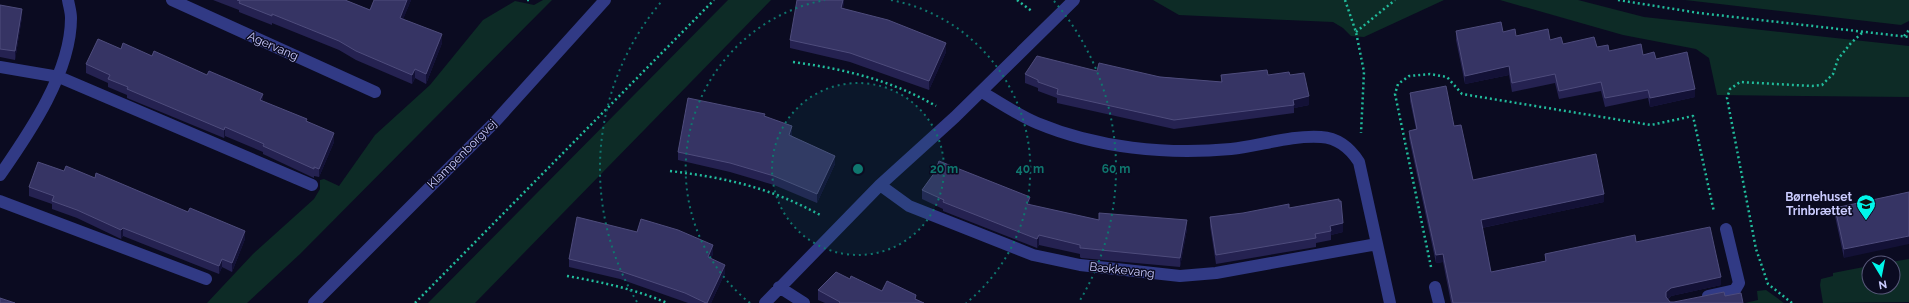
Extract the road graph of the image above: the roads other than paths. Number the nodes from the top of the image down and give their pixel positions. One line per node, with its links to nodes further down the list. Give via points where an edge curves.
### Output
1 (68, 0): 6 (street, via 72,17 69,44)
2 (172, 0): 7 (street, Agervang)
3 (605, 0): 19 (street, Klampenborgvej, via 493,124)
4 (1074, 0): 8 (street)
5 (0, 66): 6 (street)
6 (59, 77): 9 (street, via 22,144); 10 (street)
7 (375, 92)
8 (982, 92): 11 (street); 14 (street, via 1036,123 1069,135 1104,143 1178,151 1205,151 1308,137 1339,141 1352,151 1359,162)
9 (0, 175)
10 (312, 185)
11 (880, 185): 14 (street, Bækkevang, via 908,206 1033,255 1080,266 1180,276 1216,273); 17 (street)
12 (0, 200): 15 (street)
13 (1726, 229): 18 (street, via 1739,283 1735,290)
14 (1377, 244): 22 (street)
15 (206, 279)
16 (1435, 287): 23 (street)
17 (779, 288): 20 (street); 21 (street)
18 (1697, 298)
19 (314, 303)
20 (765, 303)
21 (804, 303)
22 (1390, 303)
23 (1439, 303)

